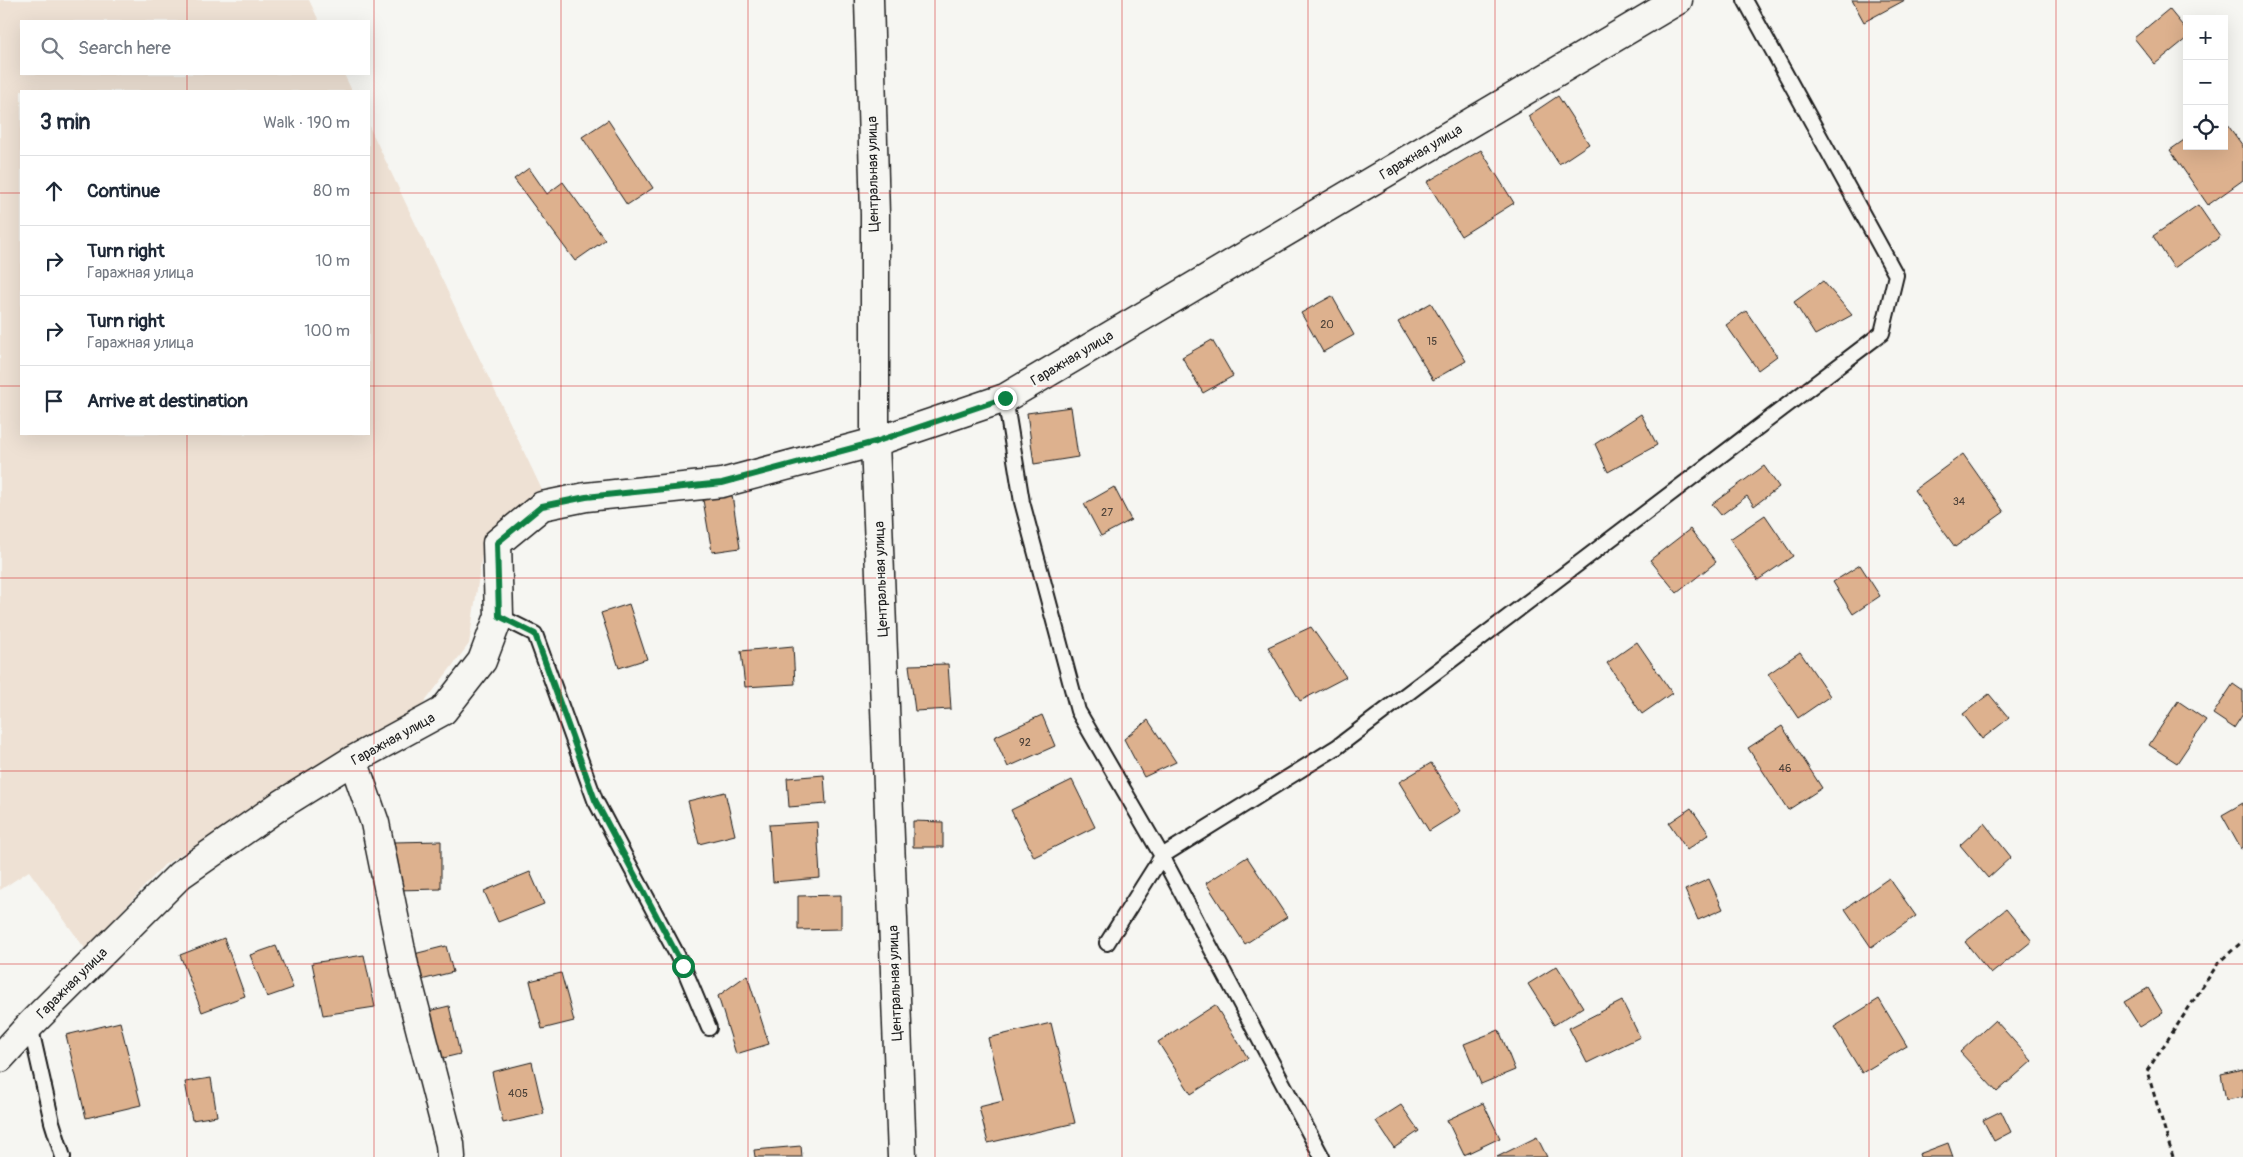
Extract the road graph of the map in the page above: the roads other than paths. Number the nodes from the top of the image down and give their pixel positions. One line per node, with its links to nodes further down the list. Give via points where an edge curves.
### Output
1 (869, 0): 5 (street, Центральная улица, via 875,215)
2 (1678, 0): 4 (street, Гаражная улица)
3 (1745, 0): 8 (lane, via 1896,275 1882,332 1337,747)
4 (1005, 398): 5 (street, Гаражная улица); 8 (lane, via 1022,502 1078,711)
5 (875, 442): 6 (street, Гаражная улица, via 722,483 586,497 542,506 497,543); 15 (street, Центральная улица)
6 (499, 616): 7 (street, Гаражная улица, via 482,661 443,711); 11 (lane, via 535,634 595,800 683,966)
7 (353, 760): 10 (street, Гаражная улица, via 279,806 180,876); 14 (street, via 375,823 405,970)
8 (1162, 856): 9 (lane); 16 (lane)
9 (1108, 944)
10 (30, 1025): 12 (street, Гаражная улица); 13 (lane)
11 (709, 1028)
12 (0, 1058)
13 (63, 1157)
14 (451, 1157)
15 (902, 1157)
16 (1322, 1157)

